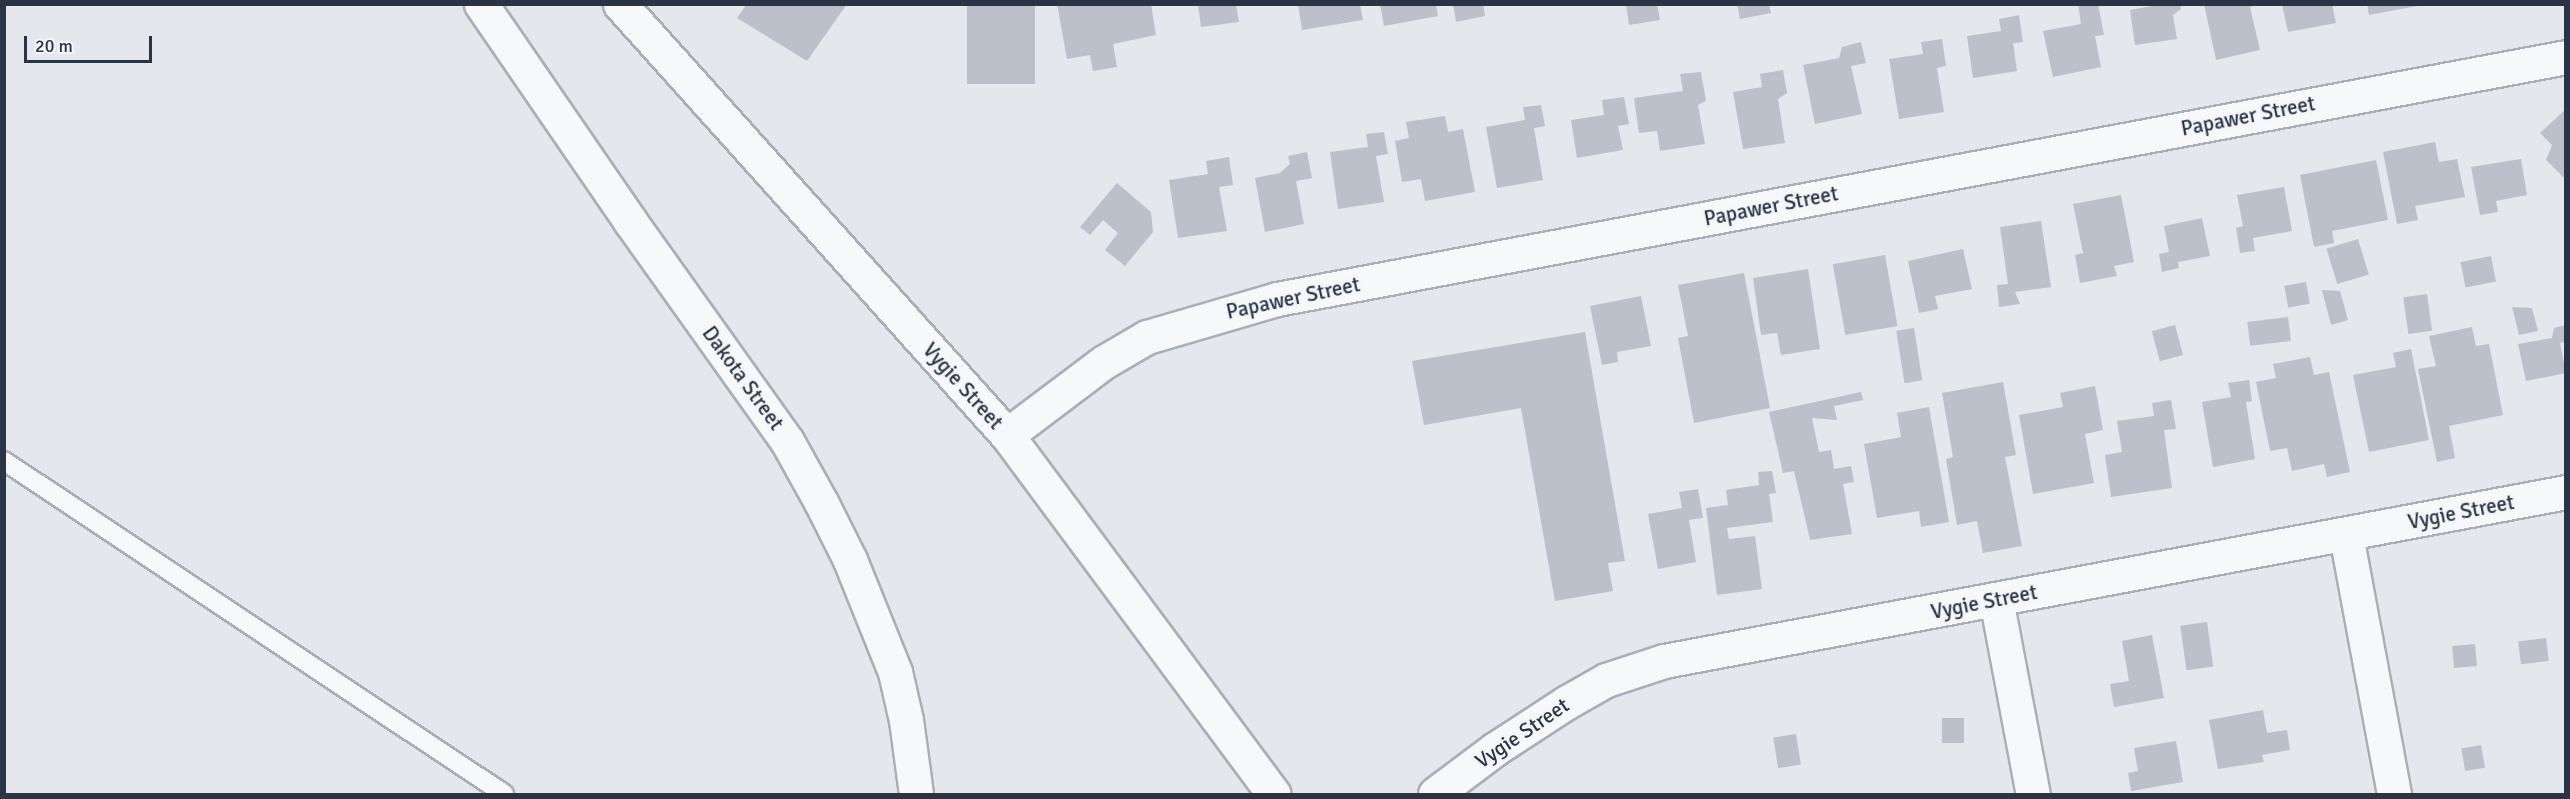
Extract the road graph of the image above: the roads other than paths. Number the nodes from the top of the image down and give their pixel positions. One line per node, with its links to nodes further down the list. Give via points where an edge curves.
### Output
1 (481, 4): 10 (street, Dakota Street, via 787,441 821,502 850,560 895,672)
2 (620, 4): 4 (street, Vygie Street)
3 (2565, 57): 4 (street, Papawer Street, via 1277,299 1147,337 1104,362)
4 (1007, 435): 11 (street, Vygie Street)
5 (4, 461): 9 (lane)
6 (2565, 492): 7 (street, Vygie Street)
7 (2346, 535): 8 (street, Vygie Street); 14 (street)
8 (1996, 599): 12 (street, Vygie Street, via 1664,661 1606,680 1495,749); 13 (street)
9 (504, 795)
10 (916, 795)
11 (1274, 795)
12 (1435, 795)
13 (2033, 795)
14 (2394, 795)

